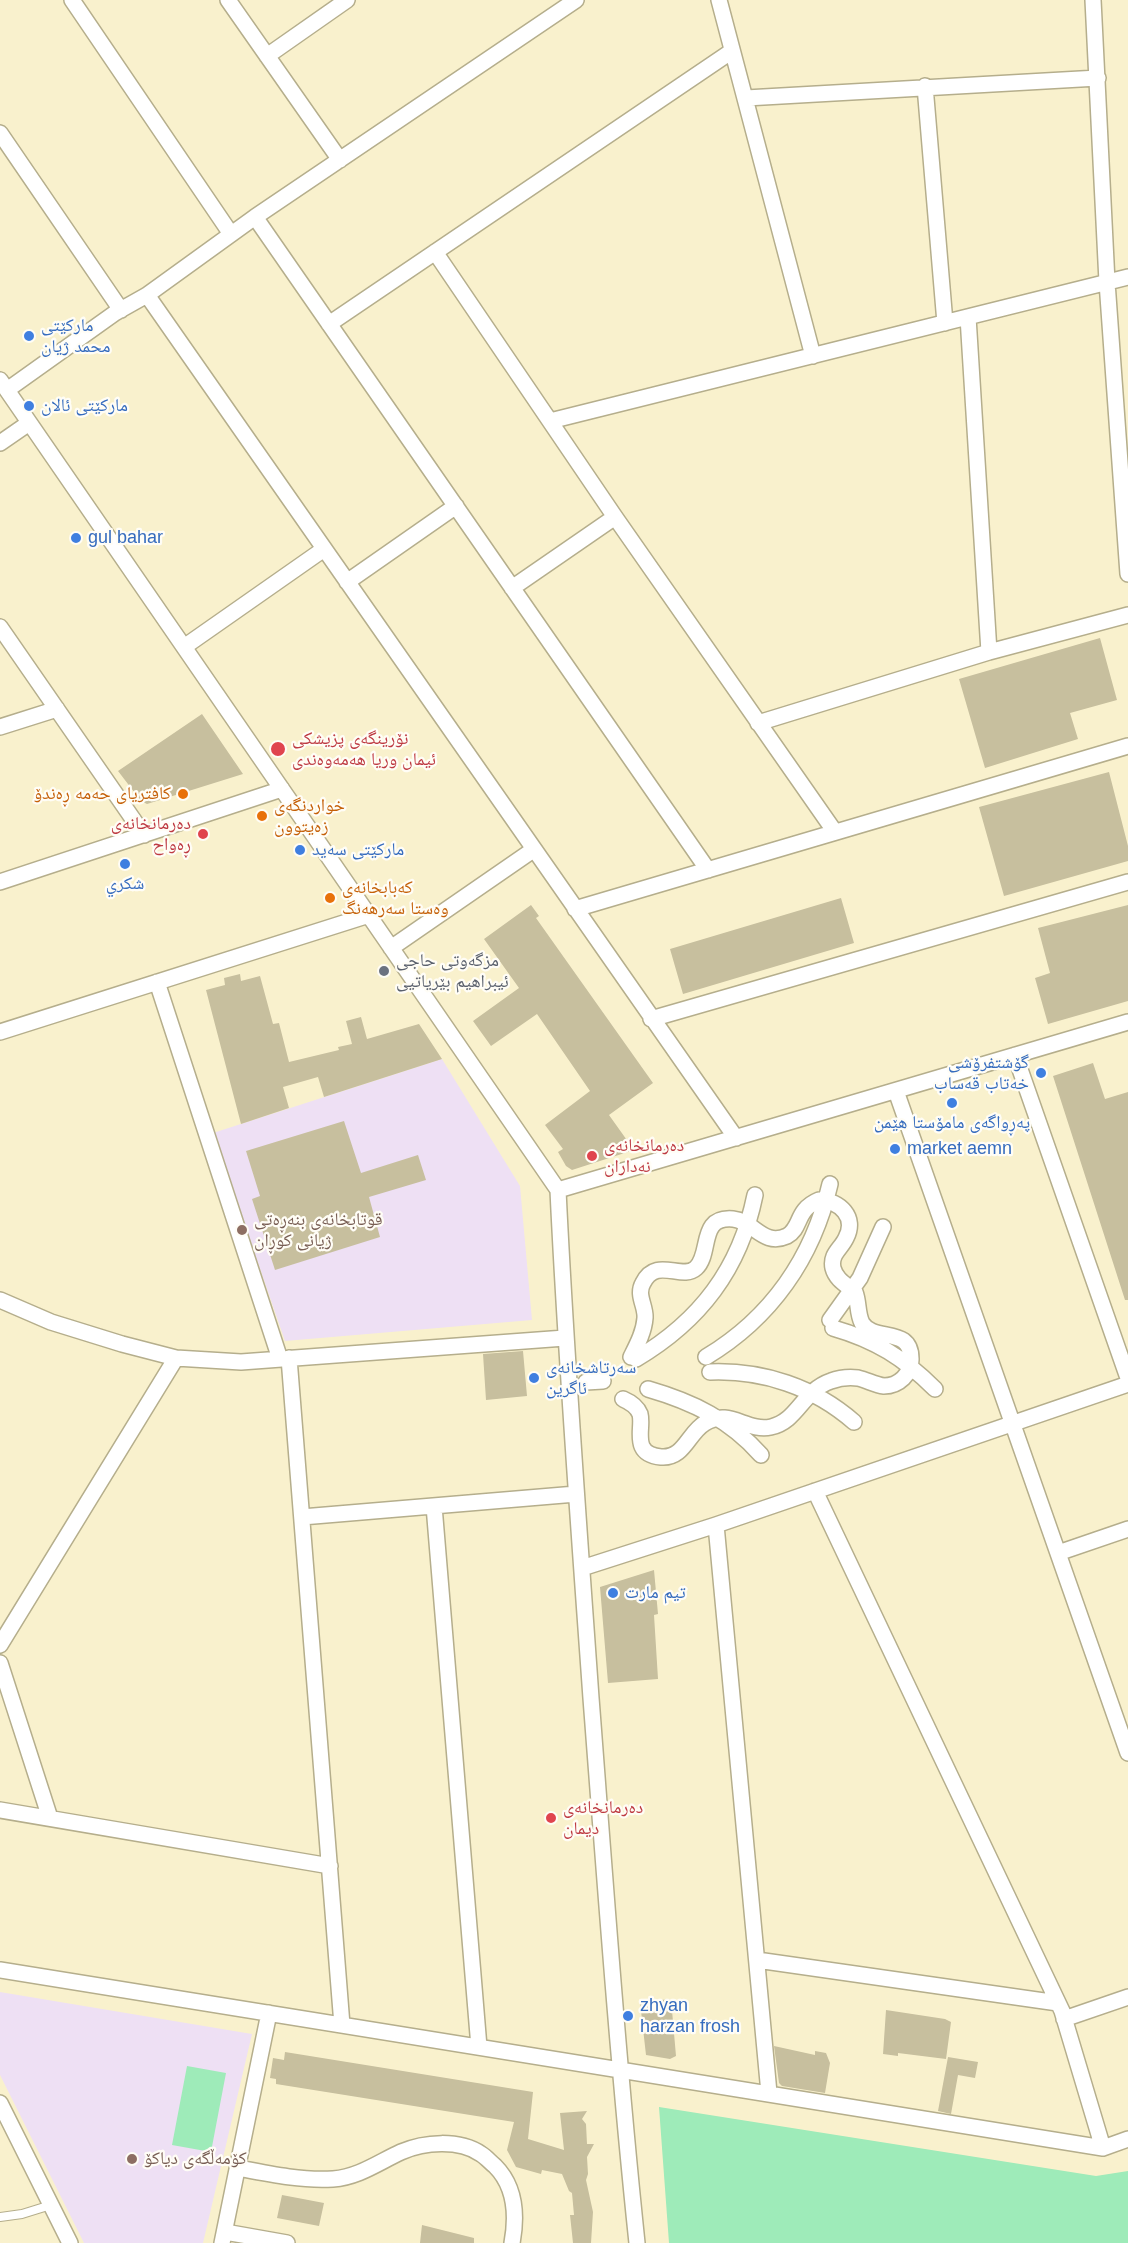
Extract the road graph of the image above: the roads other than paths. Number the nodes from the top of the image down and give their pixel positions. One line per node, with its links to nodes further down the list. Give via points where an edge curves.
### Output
1 (72, 0): 15 (street)
2 (228, 0): 8 (street)
3 (347, 0): 8 (street)
4 (576, 0): 13 (street)
5 (719, 0): 7 (street)
6 (1093, 0): 9 (street)
7 (732, 51): 11 (street); 16 (street)
8 (267, 56): 13 (street)
9 (1098, 78): 10 (street); 18 (street)
10 (925, 86): 11 (street); 22 (street)
11 (746, 98): 24 (street)
12 (0, 132): 20 (street)
13 (340, 160): 14 (street)
14 (255, 217): 15 (street); 23 (street)
15 (231, 234): 19 (street)
16 (435, 252): 23 (street); 26 (street)
17 (1128, 277): 18 (street)
18 (1107, 282): 21 (street); 32 (street)
19 (147, 295): 20 (street); 31 (street)
20 (121, 310): 25 (street)
21 (968, 317): 22 (street); 38 (street)
22 (945, 323): 24 (street)
23 (329, 324): 29 (street)
24 (813, 356): 26 (street)
25 (3, 385): 27 (street)
26 (550, 421): 30 (street)
27 (29, 423): 28 (street); 37 (street)
28 (0, 443)
29 (456, 506): 33 (street); 34 (street)
30 (615, 517): 34 (street); 40 (street)
31 (324, 549): 33 (street); 37 (street)
32 (1128, 574)
33 (347, 582): 46 (street)
34 (512, 588): 47 (street)
35 (1128, 615): 38 (street)
36 (0, 627): 39 (street)
37 (184, 647): 43 (street)
38 (989, 652): 40 (street)
39 (57, 709): 41 (street); 45 (street)
40 (758, 723): 44 (street)
41 (0, 727)
42 (1128, 746): 44 (street)
43 (282, 789): 45 (street); 51 (street)
44 (834, 832): 47 (street)
45 (144, 835): 48 (street)
46 (533, 850): 50 (street); 52 (street)
47 (708, 870): 50 (street)
48 (0, 882)
49 (1128, 882): 54 (street)
50 (575, 909): 54 (street)
51 (369, 915): 52 (street); 53 (street)
52 (391, 948): 61 (street)
53 (157, 982): 56 (street); 71 (street)
54 (651, 1019): 59 (street)
55 (1128, 1022): 57 (street)
56 (0, 1032)
57 (1015, 1056): 58 (street); 74 (street)
58 (896, 1091): 59 (street); 84 (street)
59 (736, 1138): 61 (street)
60 (830, 1184): 63 (street)
61 (558, 1190): 68 (street)
62 (755, 1195): 64 (street)
63 (826, 1200): 64 (street, via 810,1204 793,1230 780,1238 762,1236); 66 (street, via 846,1211 849,1228 833,1257 833,1266 839,1279); 69 (street, via 812,1241 778,1296 741,1333)
64 (747, 1224): 64 (street, via 724,1219 706,1235 704,1255 697,1267 686,1272 661,1269 646,1278 640,1293 644,1326 634,1358 666,1340 701,1306 732,1263)
65 (883, 1227): 66 (street)
66 (853, 1290): 72 (street, via 861,1321 873,1332 903,1340 909,1348); 72 (street, via 831,1324)
67 (0, 1300): 70 (street, via 51,1322)
68 (565, 1338): 71 (street); 87 (street)
69 (706, 1357)
70 (176, 1358): 71 (street, via 241,1362); 94 (street)
71 (284, 1358): 89 (street)
72 (910, 1365): 79 (street); 80 (street, via 906,1375 893,1384 845,1378)
73 (710, 1372): 80 (street, via 770,1377)
74 (1128, 1378)
75 (603, 1380): 76 (street)
76 (586, 1382)
77 (1128, 1384): 84 (street)
78 (648, 1389): 82 (street, via 679,1397)
79 (936, 1389)
80 (810, 1392): 82 (street, via 780,1424 750,1426 732,1418); 83 (street)
81 (623, 1399): 82 (street, via 640,1414 639,1440 652,1455 660,1457 681,1451 699,1427)
82 (719, 1418): 85 (street)
83 (854, 1422)
84 (1012, 1424): 86 (street); 92 (street)
85 (761, 1455)
86 (815, 1491): 90 (street); 103 (street)
87 (576, 1494): 88 (street); 93 (street)
88 (434, 1506): 89 (street); 107 (street)
89 (302, 1517): 99 (street)
90 (716, 1525): 93 (street); 100 (street)
91 (1128, 1529): 92 (street)
92 (1058, 1553): 96 (street)
93 (582, 1568): 108 (street)
94 (0, 1645)
95 (0, 1663): 98 (street)
96 (1128, 1753)
97 (0, 1810): 98 (street)
98 (50, 1818): 99 (street)
99 (330, 1866): 106 (street)
100 (757, 1959): 103 (street); 109 (street)
101 (0, 1970): 104 (street)
102 (1128, 1997): 105 (street)
103 (1058, 2003): 105 (street)
104 (269, 2013): 106 (street); 113 (street)
105 (1064, 2019): 112 (street)
106 (342, 2025): 107 (street)
107 (479, 2047): 108 (street)
108 (619, 2069): 109 (street); 120 (street)
109 (769, 2093): 112 (street)
110 (0, 2103): 114 (street)
111 (1128, 2139): 112 (street)
112 (1103, 2148)
113 (238, 2168): 116 (street); 119 (street, via 305,2179 335,2179 362,2172 403,2151 424,2145 454,2144 480,2153 500,2171 513,2195 516,2221)
114 (51, 2205): 115 (lane); 117 (street)
115 (0, 2217)
116 (224, 2238): 118 (street)
117 (69, 2243)
118 (288, 2243)
119 (512, 2243)
120 (637, 2243)

